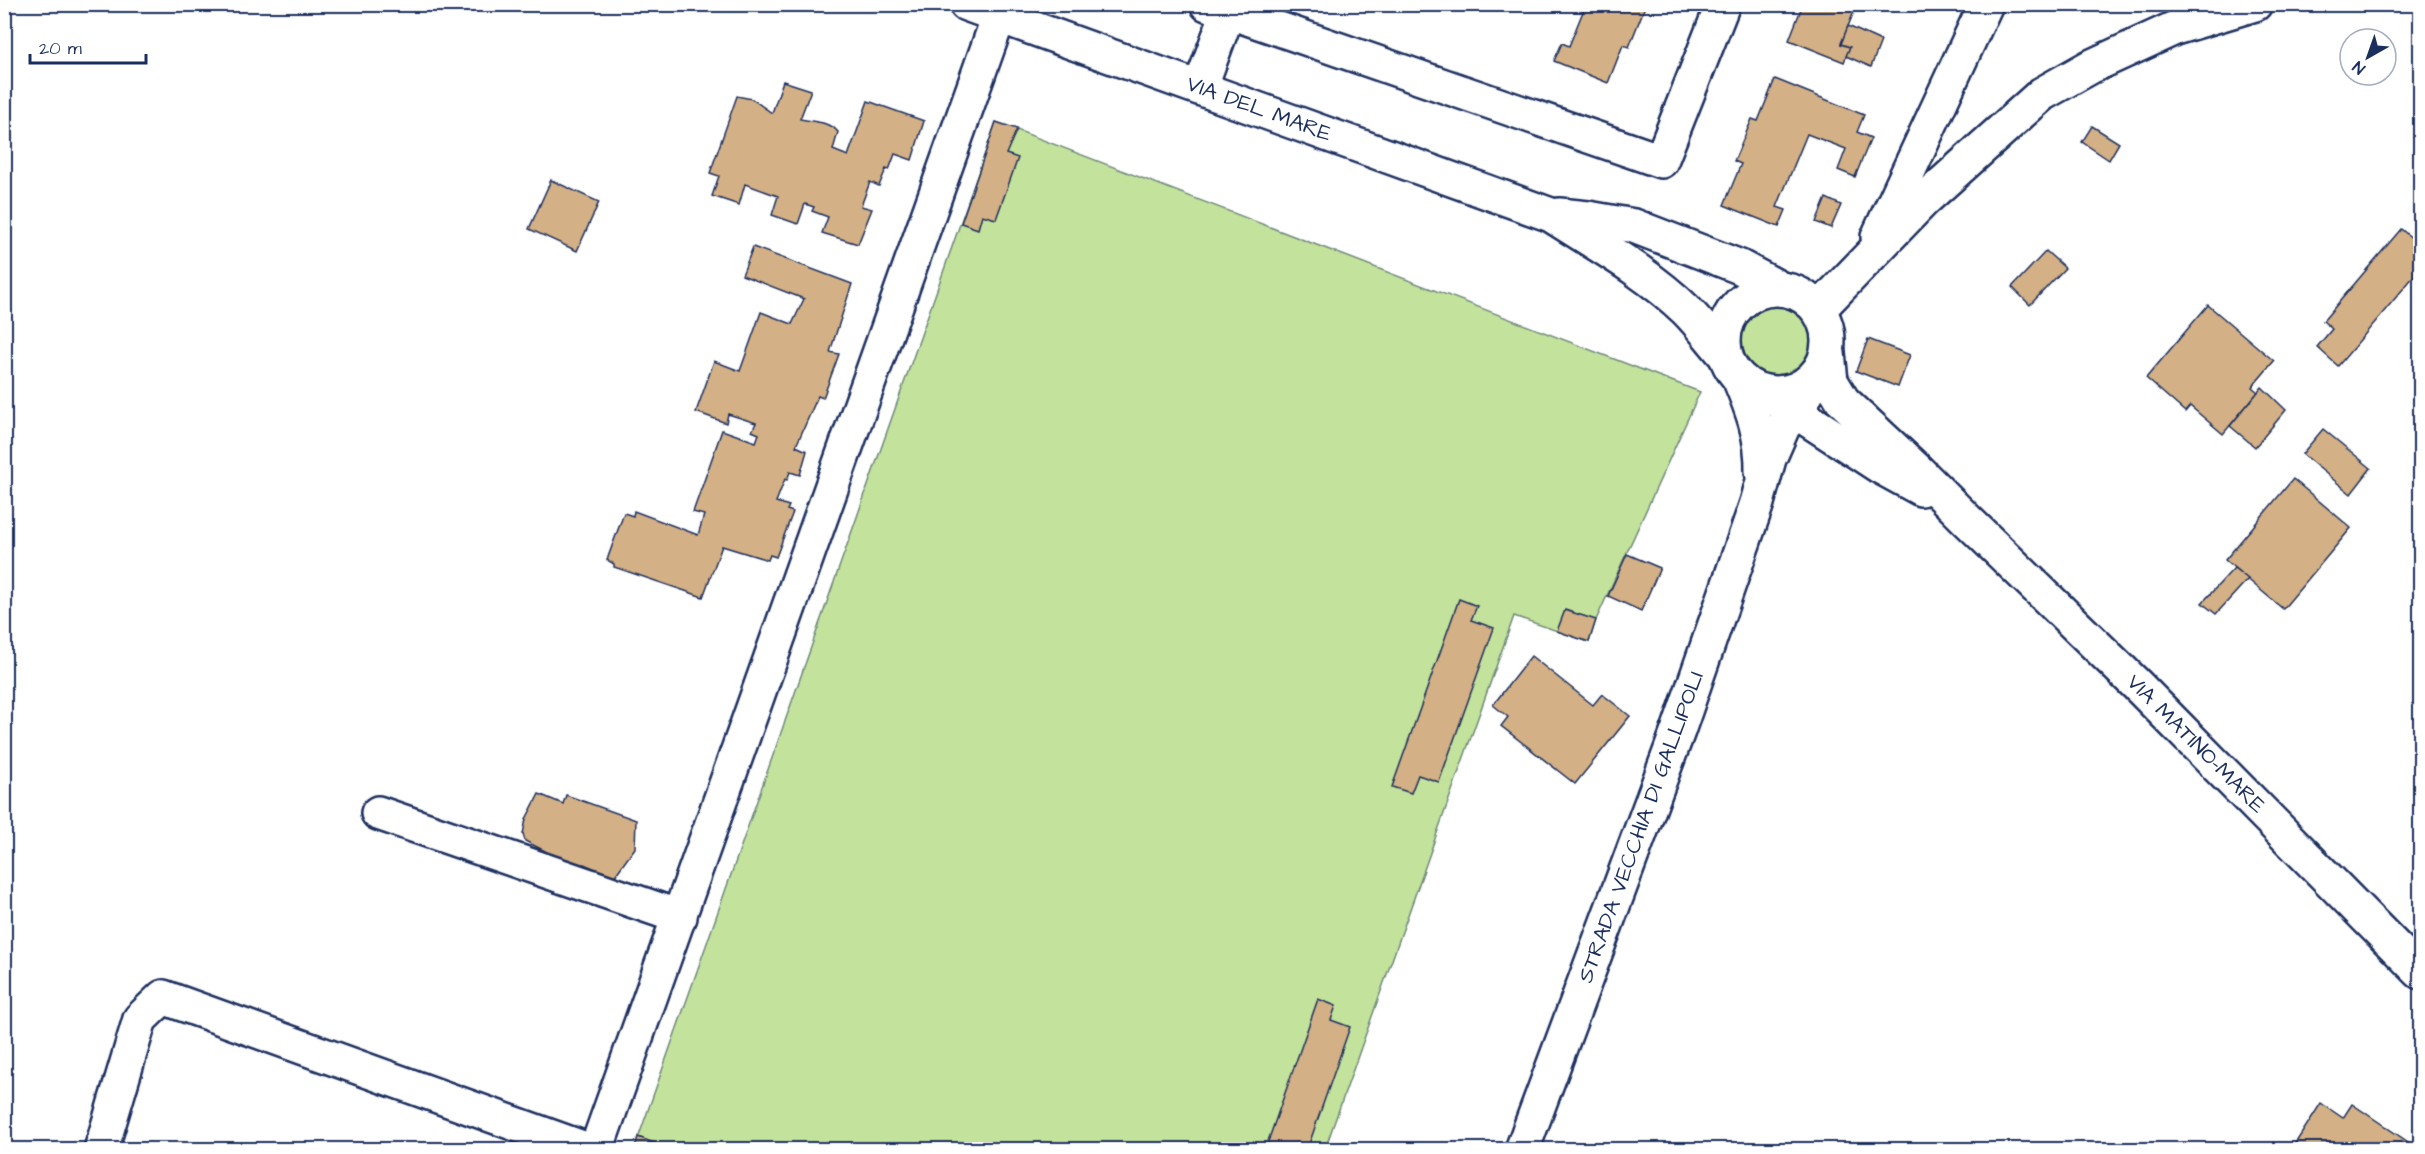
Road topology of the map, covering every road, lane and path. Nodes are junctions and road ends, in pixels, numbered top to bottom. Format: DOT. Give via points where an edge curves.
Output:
graph roads {
  1 [pos="966,4"];
  2 [pos="1723,4"];
  3 [pos="1986,4"];
  4 [pos="2255,4"];
  5 [pos="1222,7"];
  6 [pos="999,16"];
  7 [pos="1200,88"];
  8 [pos="1551,215"];
  9 [pos="1867,260"];
  10 [pos="1779,288"];
  11 [pos="1819,309"];
  12 [pos="1820,367"];
  13 [pos="1744,375"];
  14 [pos="1794,411"];
  15 [pos="1757,503"];
  16 [pos="1967,520"];
  17 [pos="378,813"];
  18 [pos="680,917"];
  19 [pos="2421,972"];
  20 [pos="104,1149"];
  21 [pos="588,1149"];
  22 [pos="596,1149"];
  23 [pos="1521,1149"];
  1 -- 6 [label="street, VIA DEL MARE"];
  2 -- 5 [label="street" via="1661,161"];
  3 -- 9 [label="street"];
  4 -- 9 [label="street" via="2175,28 2042,94 1923,201"];
  5 -- 7 [label="street"];
  6 -- 7 [label="street, VIA DEL MARE"];
  6 -- 18 [label="street"];
  7 -- 8 [label="street, VIA DEL MARE"];
  8 -- 10 [label="street, VIA DEL MARE" via="1634,226 1740,267"];
  8 -- 13 [label="street, VIA DEL MARE" via="1665,292"];
  9 -- 11 [label="street"];
  10 -- 11 [label="street, VIA DEL MARE" via="1808,298"];
  10 -- 13 [label="street" via="1750,295 1739,304 1725,327 1724,341"];
  11 -- 12 [label="street" via="1829,337"];
  12 -- 13 [label="street" via="1798,389 1784,393"];
  12 -- 14 [label="street, STRADA VECCHIA DI GALLIPOLI"];
  12 -- 16 [label="street" via="1843,401"];
  13 -- 14 [label="street"];
  13 -- 15 [label="street, STRADA VECCHIA DI GALLIPOLI" via="1761,439"];
  14 -- 15 [label="street, STRADA VECCHIA DI GALLIPOLI" via="1769,459"];
  14 -- 16 [label="street"];
  15 -- 23 [label="street, STRADA VECCHIA DI GALLIPOLI" via="1678,731"];
  16 -- 19 [label="street, VIA MATINO-MARE" via="2136,684"];
  17 -- 18 [label="street"];
  18 -- 22 [label="street"];
  20 -- 21 [label="street" via="140,1019 163,997"];
}
